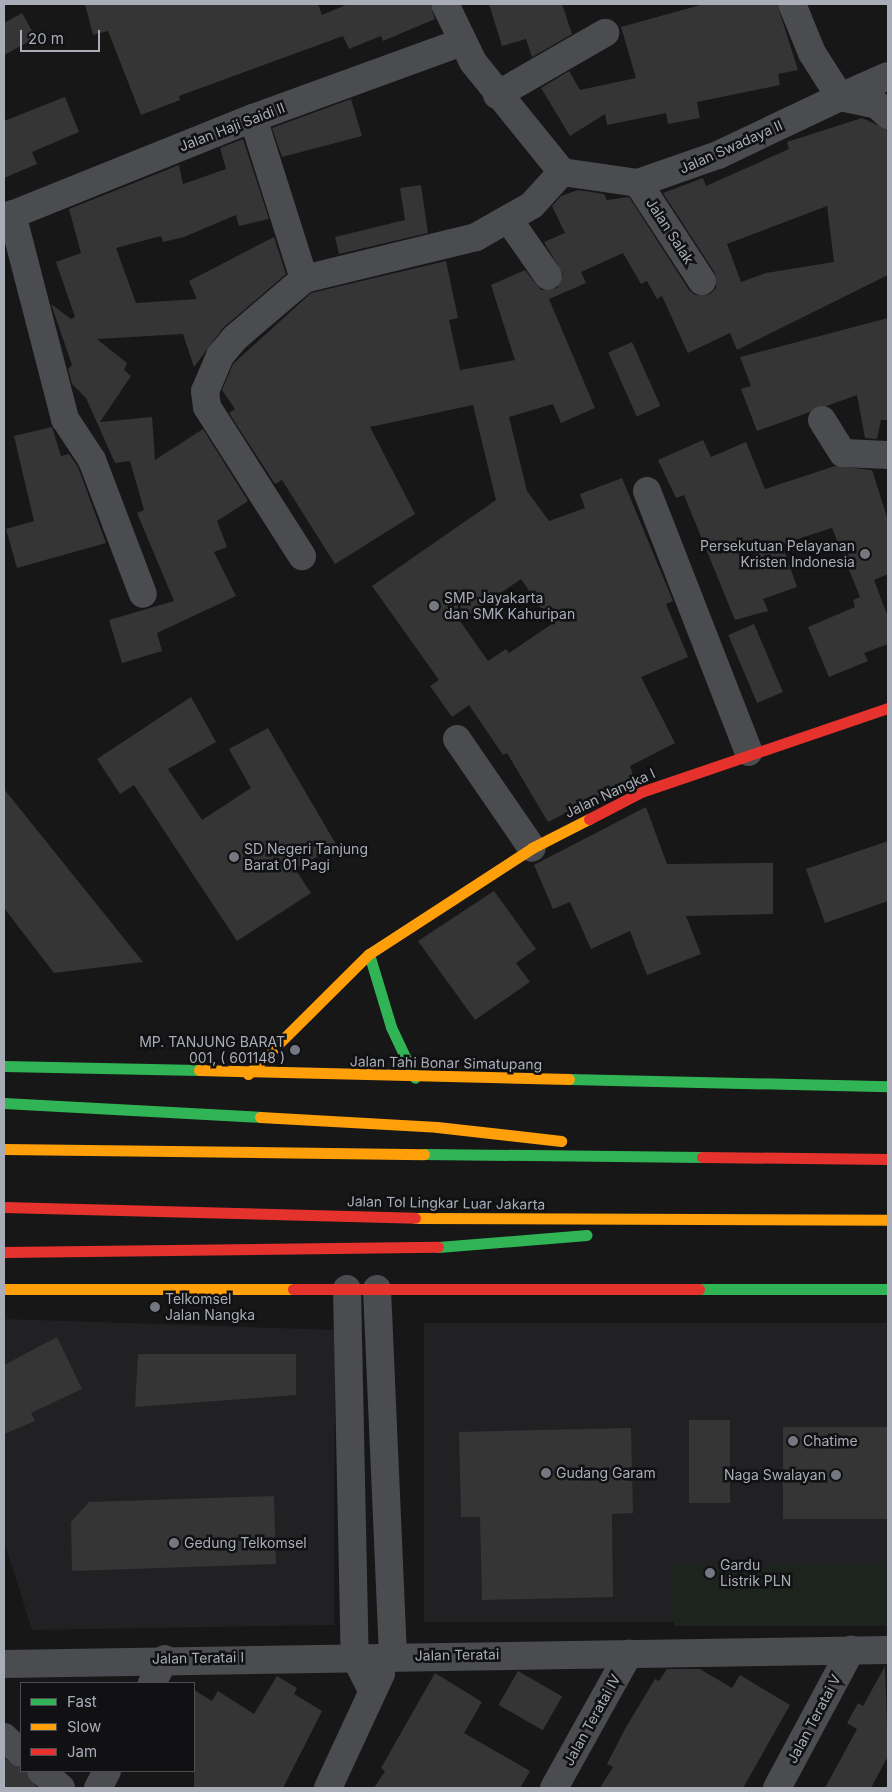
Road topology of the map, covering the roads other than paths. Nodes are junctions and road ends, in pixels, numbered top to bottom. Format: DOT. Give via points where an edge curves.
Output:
graph roads {
  1 [pos="445,4"];
  2 [pos="792,4"];
  3 [pos="605,33"];
  4 [pos="462,42"];
  5 [pos="888,76"];
  6 [pos="497,96"];
  7 [pos="840,97"];
  8 [pos="888,115"];
  9 [pos="253,118"];
  10 [pos="562,172"];
  11 [pos="638,183"];
  12 [pos="8,216"];
  13 [pos="509,220"];
  14 [pos="548,276"];
  15 [pos="304,279"];
  16 [pos="702,280"];
  17 [pos="822,420"];
  18 [pos="888,455"];
  19 [pos="647,491"];
  20 [pos="302,556"];
  21 [pos="143,594"];
  22 [pos="888,708"];
  23 [pos="457,739"];
  24 [pos="749,752"];
  25 [pos="532,848"];
  26 [pos="369,954"];
  27 [pos="4,1066"];
  28 [pos="248,1074"];
  29 [pos="415,1078"];
  30 [pos="888,1086"];
  31 [pos="4,1103"];
  32 [pos="4,1149"];
  33 [pos="685,1158"];
  34 [pos="888,1159"];
  35 [pos="4,1207"];
  36 [pos="888,1220"];
  37 [pos="685,1221"];
  38 [pos="4,1252"];
  39 [pos="4,1288"];
  40 [pos="347,1289"];
  41 [pos="377,1289"];
  42 [pos="888,1289"];
  43 [pos="851,1650"];
  44 [pos="888,1650"];
  45 [pos="629,1652"];
  46 [pos="393,1656"];
  47 [pos="355,1657"];
  48 [pos="165,1659"];
  49 [pos="4,1664"];
  50 [pos="153,1682"];
  51 [pos="372,1690"];
  52 [pos="4,1737"];
  53 [pos="20,1752"];
  54 [pos="42,1772"];
  55 [pos="106,1772"];
  56 [pos="61,1788"];
  57 [pos="98,1788"];
  58 [pos="328,1788"];
  59 [pos="554,1788"];
  60 [pos="777,1788"];
  1 -- 4 [label="street"];
  2 -- 7 [label="street" via="812,53"];
  3 -- 6 [label="street"];
  4 -- 6 [label="street"];
  4 -- 9 [label="street, Jalan Haji Saidi II"];
  5 -- 7 [label="street, Jalan Swadaya II"];
  6 -- 10 [label="street"];
  7 -- 8 [label="street" via="877,105"];
  7 -- 11 [label="street, Jalan Swadaya II" via="718,155"];
  9 -- 12 [label="street, Jalan Haji Saidi II"];
  9 -- 15 [label="street"];
  10 -- 11 [label="street, Jalan Swadaya II"];
  10 -- 13 [label="street" via="542,197"];
  11 -- 16 [label="street, Jalan Salak"];
  12 -- 21 [label="street" via="65,419 92,460"];
  13 -- 14 [label="street"];
  13 -- 15 [label="street" via="448,246"];
  15 -- 20 [label="street" via="235,338 220,356 204,391 207,407"];
  17 -- 18 [label="street" via="843,453"];
  19 -- 24 [label="street"];
  22 -- 24 [label="main road, Jalan Nangka I"];
  23 -- 25 [label="street"];
  24 -- 25 [label="main road, Jalan Nangka I" via="641,792"];
  25 -- 26 [label="main road, Jalan Nangka I"];
  26 -- 28 [label="main road, Jalan Nangka I"];
  26 -- 29 [label="main road" via="391,1026"];
  27 -- 28 [label="main road, Jalan Tahi Bonar Simatupang"];
  28 -- 29 [label="main road, Jalan Tahi Bonar Simatupang"];
  29 -- 30 [label="main road, Jalan Tahi Bonar Simatupang"];
  31 -- 33 [label="main road" via="437,1127"];
  32 -- 33 [label="main road"];
  33 -- 34 [label="main road"];
  35 -- 37 [label="main road, Jalan Tol Lingkar Luar Jakarta"];
  36 -- 37 [label="main road, Jalan Tol Lingkar Luar Jakarta"];
  37 -- 38 [label="main road" via="518,1244 373,1250"];
  39 -- 40 [label="main road"];
  40 -- 41 [label="main road"];
  40 -- 47 [label="street"];
  41 -- 42 [label="main road"];
  41 -- 46 [label="street"];
  43 -- 44 [label="street, Jalan Teratai"];
  43 -- 45 [label="street, Jalan Teratai"];
  43 -- 60 [label="street, Jalan Teratai V"];
  45 -- 46 [label="street, Jalan Teratai"];
  45 -- 59 [label="street, Jalan Teratai IV"];
  46 -- 47 [label="street, Jalan Teratai I"];
  46 -- 51 [label="street"];
  47 -- 48 [label="street, Jalan Teratai I"];
  47 -- 51 [label="street"];
  48 -- 49 [label="street, Jalan Teratai I"];
  48 -- 50 [label="street"];
  51 -- 58 [label="street"];
  52 -- 53 [label="street"];
  54 -- 56 [label="street"];
  55 -- 57 [label="street"];
}
